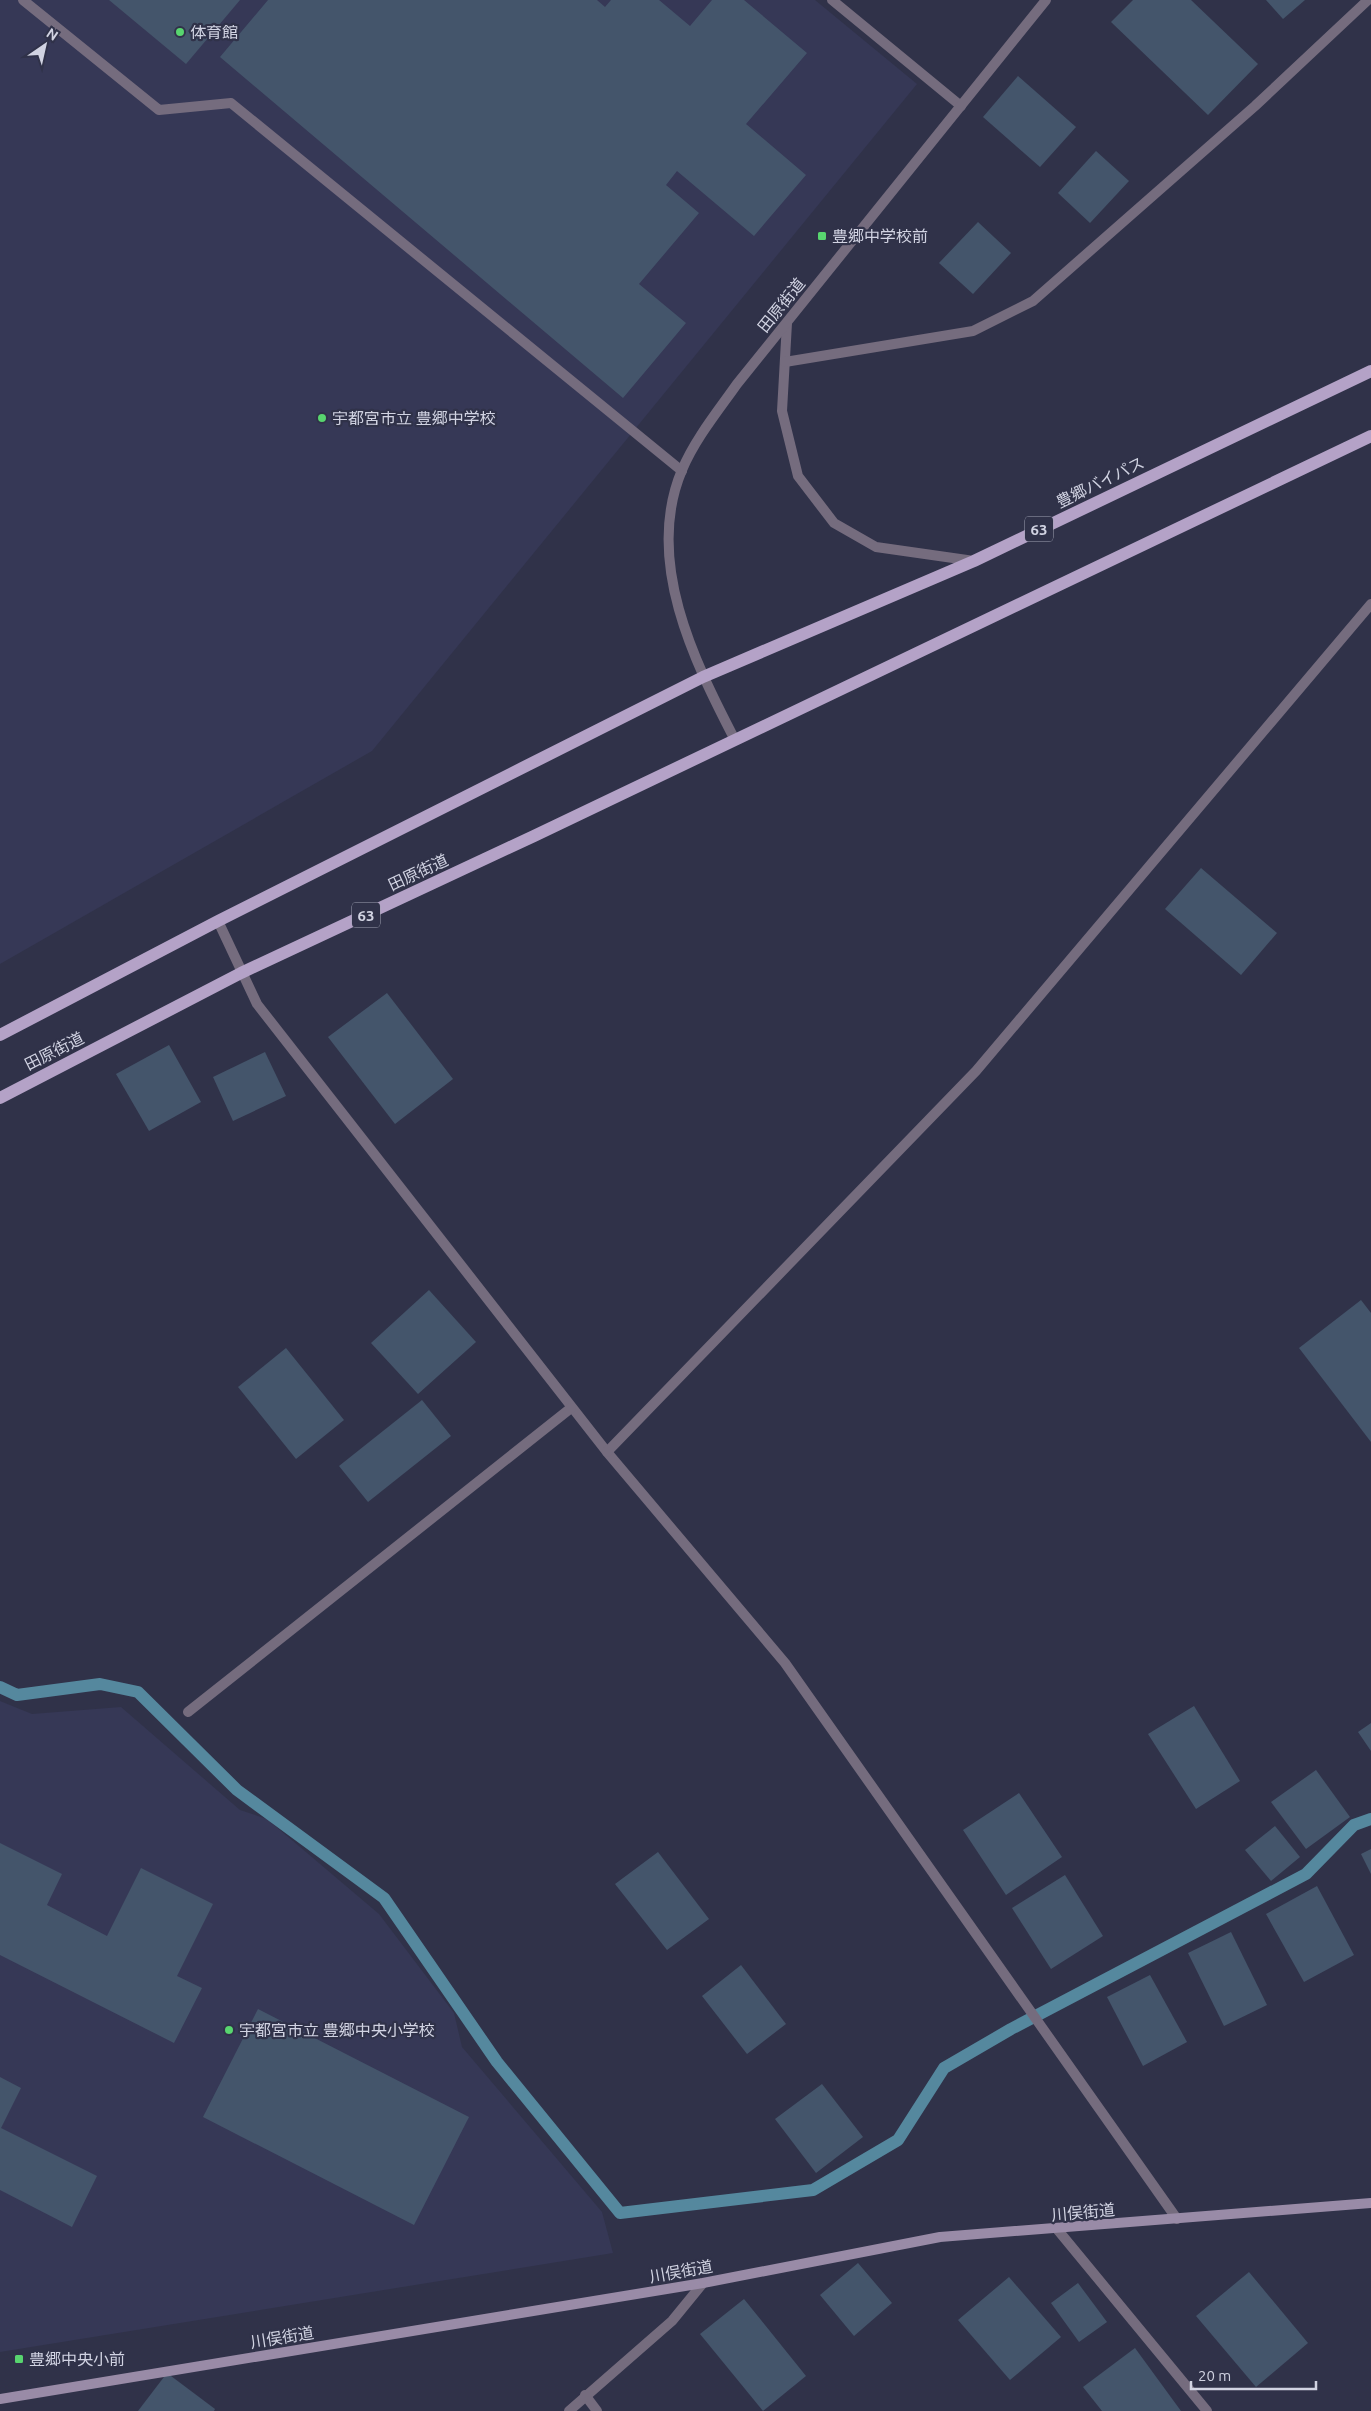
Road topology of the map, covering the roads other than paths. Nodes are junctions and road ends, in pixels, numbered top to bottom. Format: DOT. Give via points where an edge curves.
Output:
graph roads {
  1 [pos="24,0"];
  2 [pos="832,0"];
  3 [pos="1046,0"];
  4 [pos="1368,0"];
  5 [pos="961,106"];
  6 [pos="787,323"];
  7 [pos="785,362"];
  8 [pos="1371,371"];
  9 [pos="1371,436"];
  10 [pos="682,470"];
  11 [pos="974,560"];
  12 [pos="1371,604"];
  13 [pos="703,677"];
  14 [pos="735,740"];
  15 [pos="218,921"];
  16 [pos="241,973"];
  17 [pos="0,1034"];
  18 [pos="0,1098"];
  19 [pos="571,1408"];
  20 [pos="606,1452"];
  21 [pos="188,1712"];
  22 [pos="1371,2203"];
  23 [pos="1177,2219"];
  24 [pos="1057,2229"];
  25 [pos="703,2283"];
  26 [pos="585,2395"];
  27 [pos="0,2399"];
  28 [pos="569,2411"];
  29 [pos="597,2411"];
  30 [pos="1207,2411"];
  1 -- 10 [label="street" via="159,110 231,103"];
  2 -- 5 [label="street"];
  3 -- 5 [label="street, 田原街道"];
  4 -- 7 [label="street" via="1255,106 1033,301 973,331"];
  5 -- 6 [label="street, 田原街道"];
  6 -- 7 [label="street"];
  6 -- 10 [label="street, 田原街道" via="707,426"];
  7 -- 11 [label="street" via="782,411 798,476 834,522 876,547"];
  8 -- 11 [label="main road, 豊郷バイパス / 63"];
  9 -- 14 [label="main road, 63"];
  10 -- 13 [label="street, 田原街道" via="669,520 671,566 679,607"];
  11 -- 13 [label="main road, 豊郷バイパス / 63"];
  12 -- 20 [label="street" via="976,1071"];
  13 -- 14 [label="street, 田原街道"];
  13 -- 15 [label="main road, 63"];
  14 -- 16 [label="main road, 田原街道 / 63"];
  15 -- 16 [label="street"];
  15 -- 17 [label="main road, 63"];
  16 -- 18 [label="main road, 田原街道 / 63"];
  16 -- 19 [label="street" via="258,1004"];
  19 -- 20 [label="street"];
  19 -- 21 [label="street"];
  20 -- 23 [label="street" via="785,1663"];
  22 -- 23 [label="main road, 川俣街道"];
  23 -- 24 [label="main road, 川俣街道"];
  24 -- 25 [label="main road, 川俣街道" via="940,2237"];
  24 -- 30 [label="street"];
  25 -- 26 [label="street" via="672,2321"];
  25 -- 27 [label="main road, 川俣街道"];
  26 -- 28 [label="street"];
  26 -- 29 [label="street"];
}
